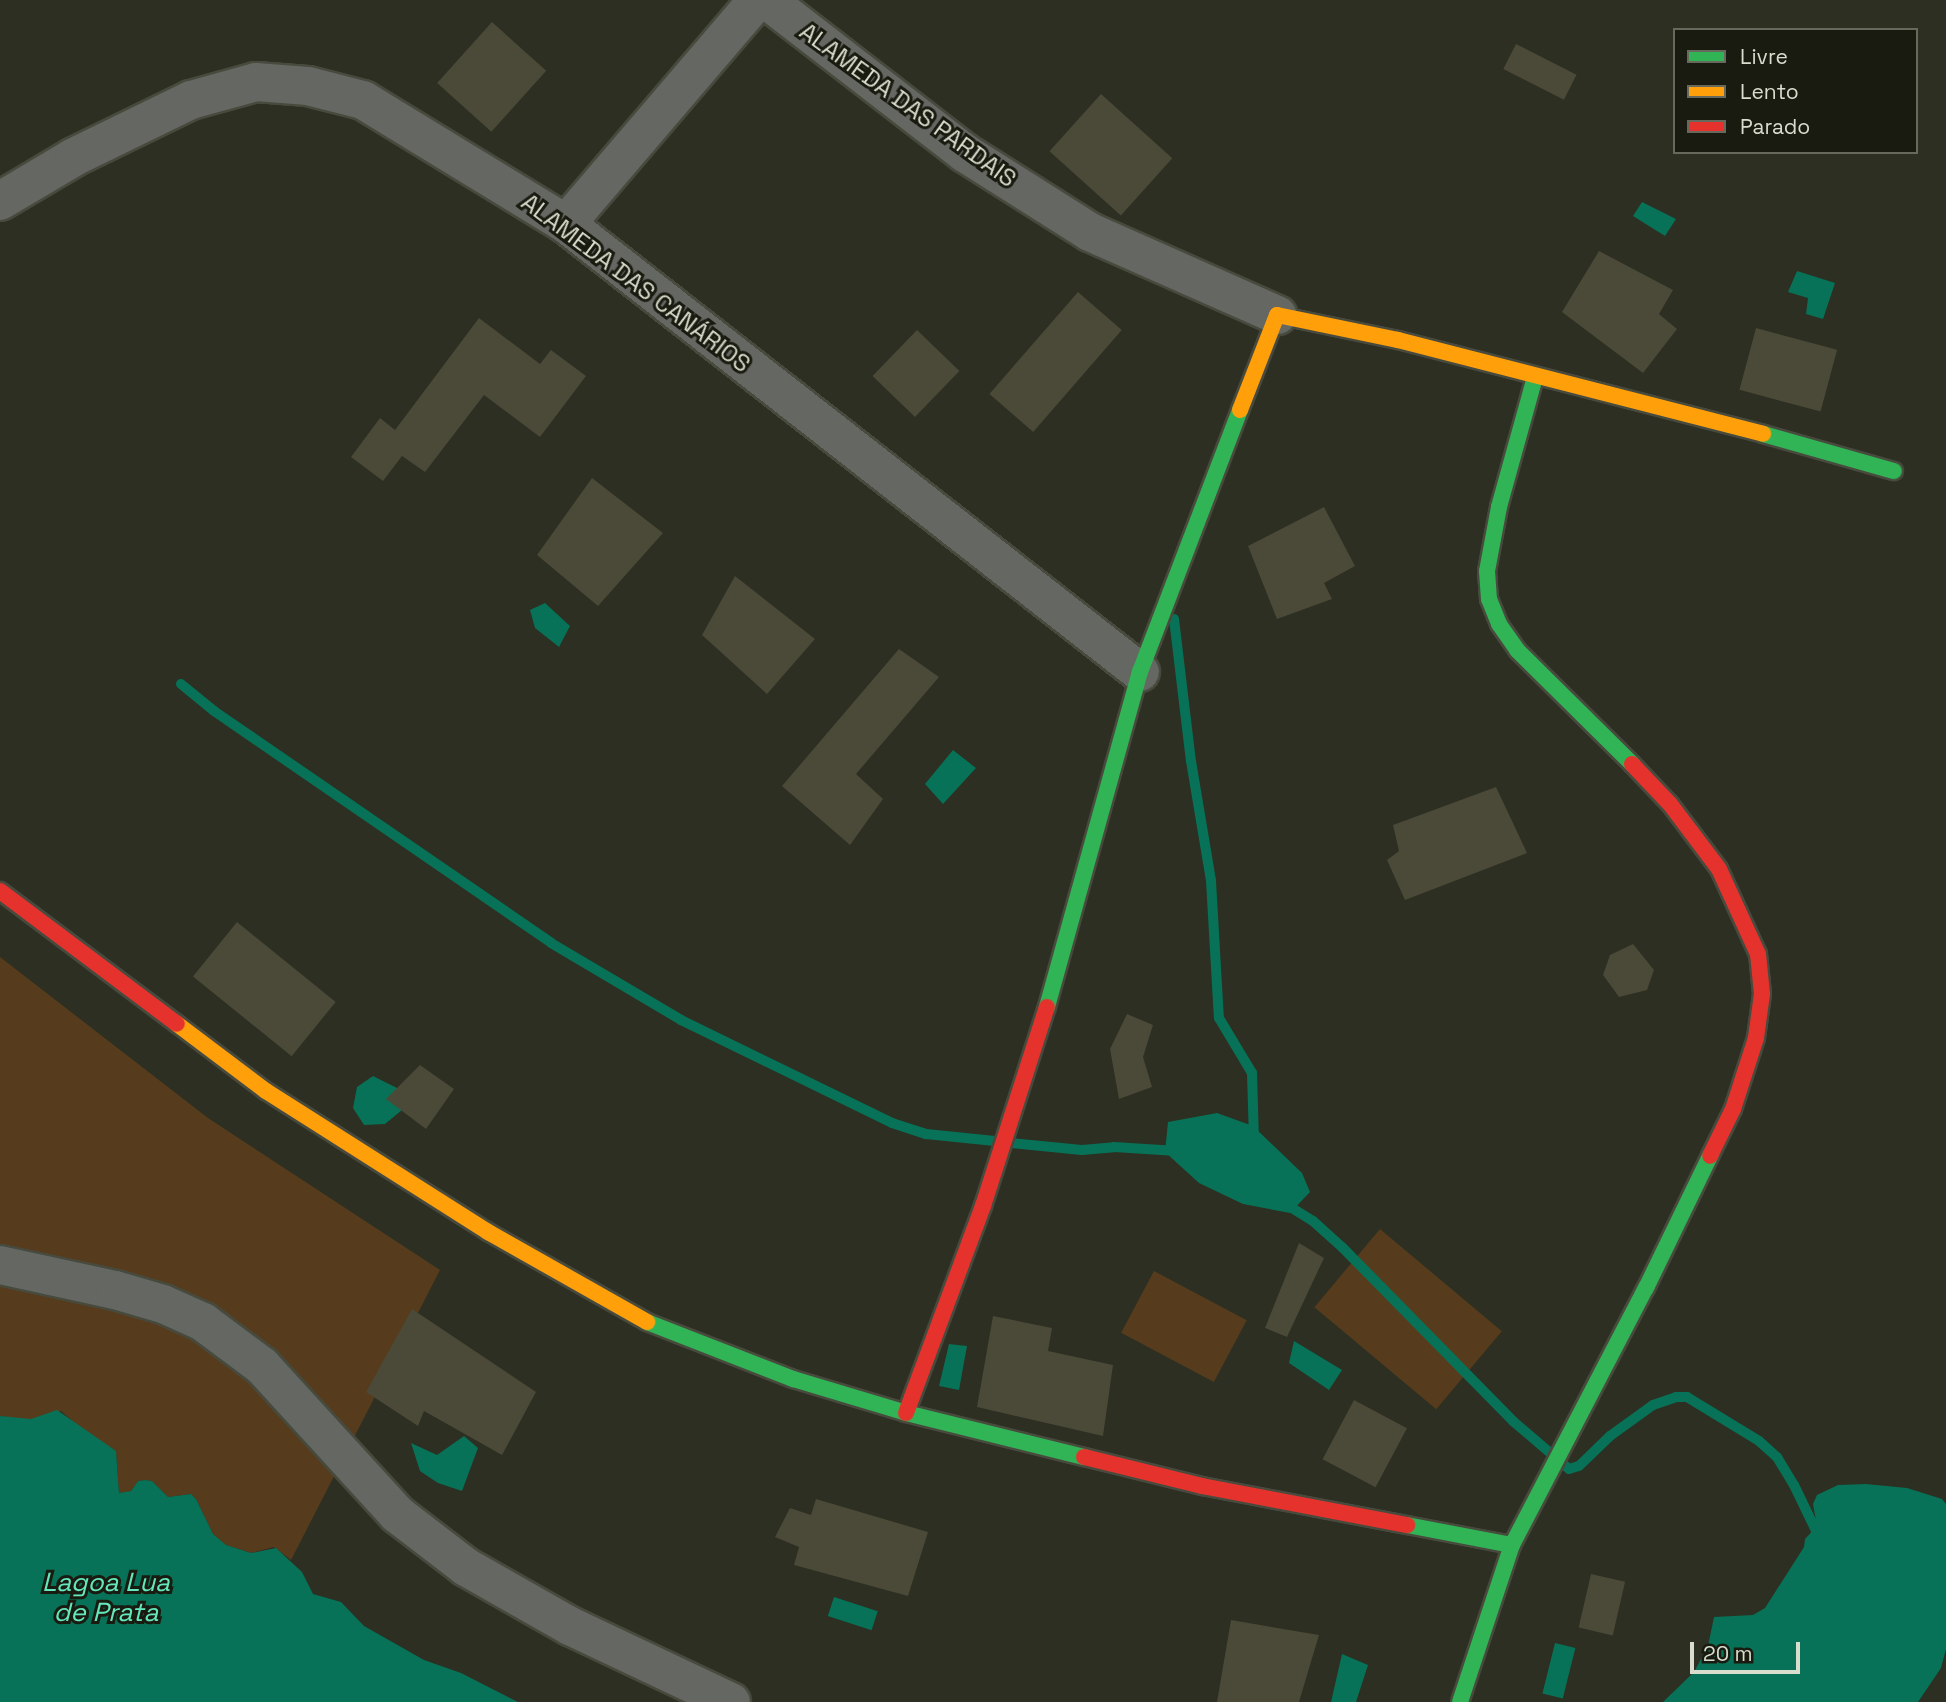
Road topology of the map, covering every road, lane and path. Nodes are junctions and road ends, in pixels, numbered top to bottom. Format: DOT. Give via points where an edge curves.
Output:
graph roads {
  1 [pos="757,0"];
  2 [pos="767,0"];
  3 [pos="0,201"];
  4 [pos="566,224"];
  5 [pos="1277,315"];
  6 [pos="1535,377"];
  7 [pos="1894,471"];
  8 [pos="1140,672"];
  9 [pos="0,891"];
  10 [pos="0,1265"];
  11 [pos="906,1413"];
  12 [pos="1512,1545"];
  13 [pos="731,1702"];
  14 [pos="1460,1702"];
  1 -- 4 [label="street"];
  2 -- 5 [label="street, ALAMEDA DAS PARDAIS" via="965,153 1090,232"];
  3 -- 4 [label="street, ALAMEDA DAS CANÁRIOS" via="74,157 191,100 256,82 308,86 363,100"];
  4 -- 8 [label="street, ALAMEDA DAS CANÁRIOS"];
  5 -- 6 [label="street" via="1398,340"];
  5 -- 8 [label="street"];
  6 -- 7 [label="street" via="1710,419"];
  6 -- 12 [label="street" via="1499,506 1488,571 1489,599 1517,650 1670,804 1719,869 1758,954 1762,994 1756,1038 1733,1109"];
  8 -- 11 [label="street" via="1047,1009 983,1206"];
  9 -- 11 [label="street" via="266,1091 488,1232 655,1327 793,1379"];
  10 -- 13 [label="street" via="115,1290 203,1322 262,1366 397,1514 466,1567 570,1626"];
  11 -- 12 [label="street" via="1202,1486"];
  12 -- 14 [label="street"];
}
